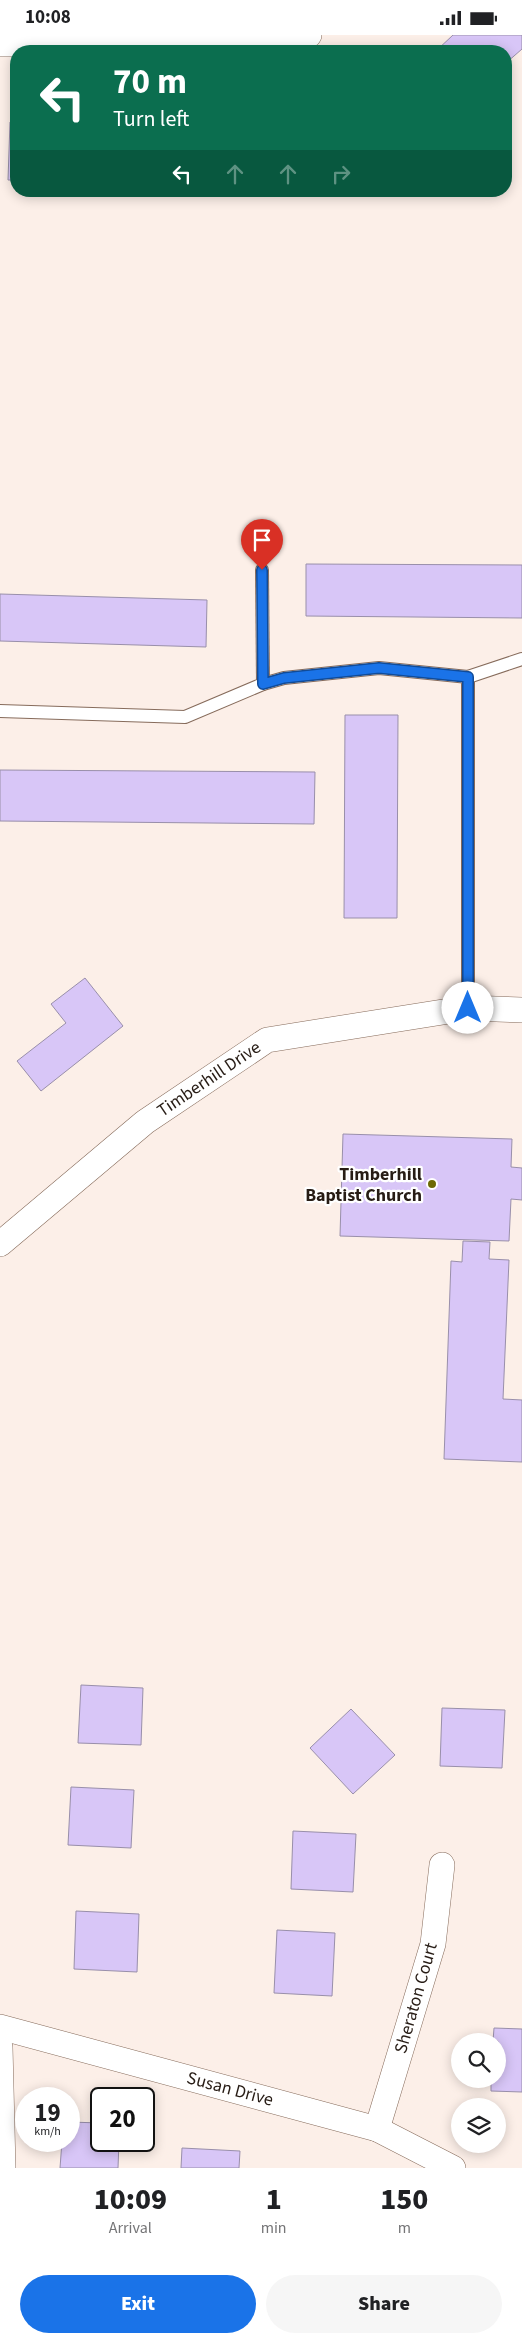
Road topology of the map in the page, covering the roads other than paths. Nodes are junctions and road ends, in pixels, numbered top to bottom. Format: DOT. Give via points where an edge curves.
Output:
graph roads {
  1 [pos="309,35"];
  2 [pos="0,44"];
  3 [pos="262,570"];
  4 [pos="522,659"];
  5 [pos="468,677"];
  6 [pos="263,684"];
  7 [pos="0,711"];
  8 [pos="468,1008"];
  9 [pos="522,1010"];
  10 [pos="0,1245"];
  11 [pos="442,1865"];
  12 [pos="0,2027"];
  13 [pos="0,2047"];
  14 [pos="377,2129"];
  15 [pos="3,2168"];
  16 [pos="453,2168"];
  1 -- 2 [label="street" via="263,44"];
  3 -- 6 [label="lane"];
  4 -- 5 [label="lane"];
  5 -- 6 [label="lane" via="379,668 284,678"];
  5 -- 8 [label="lane"];
  6 -- 7 [label="lane" via="185,717"];
  8 -- 9 [label="street, Timberhill Drive"];
  8 -- 10 [label="street, Timberhill Drive" via="267,1040 145,1122"];
  11 -- 14 [label="street, Sheraton Court" via="434,1944"];
  12 -- 14 [label="street, Susan Drive"];
  13 -- 15 [label="street"];
  14 -- 16 [label="street, Susan Drive"];
}
